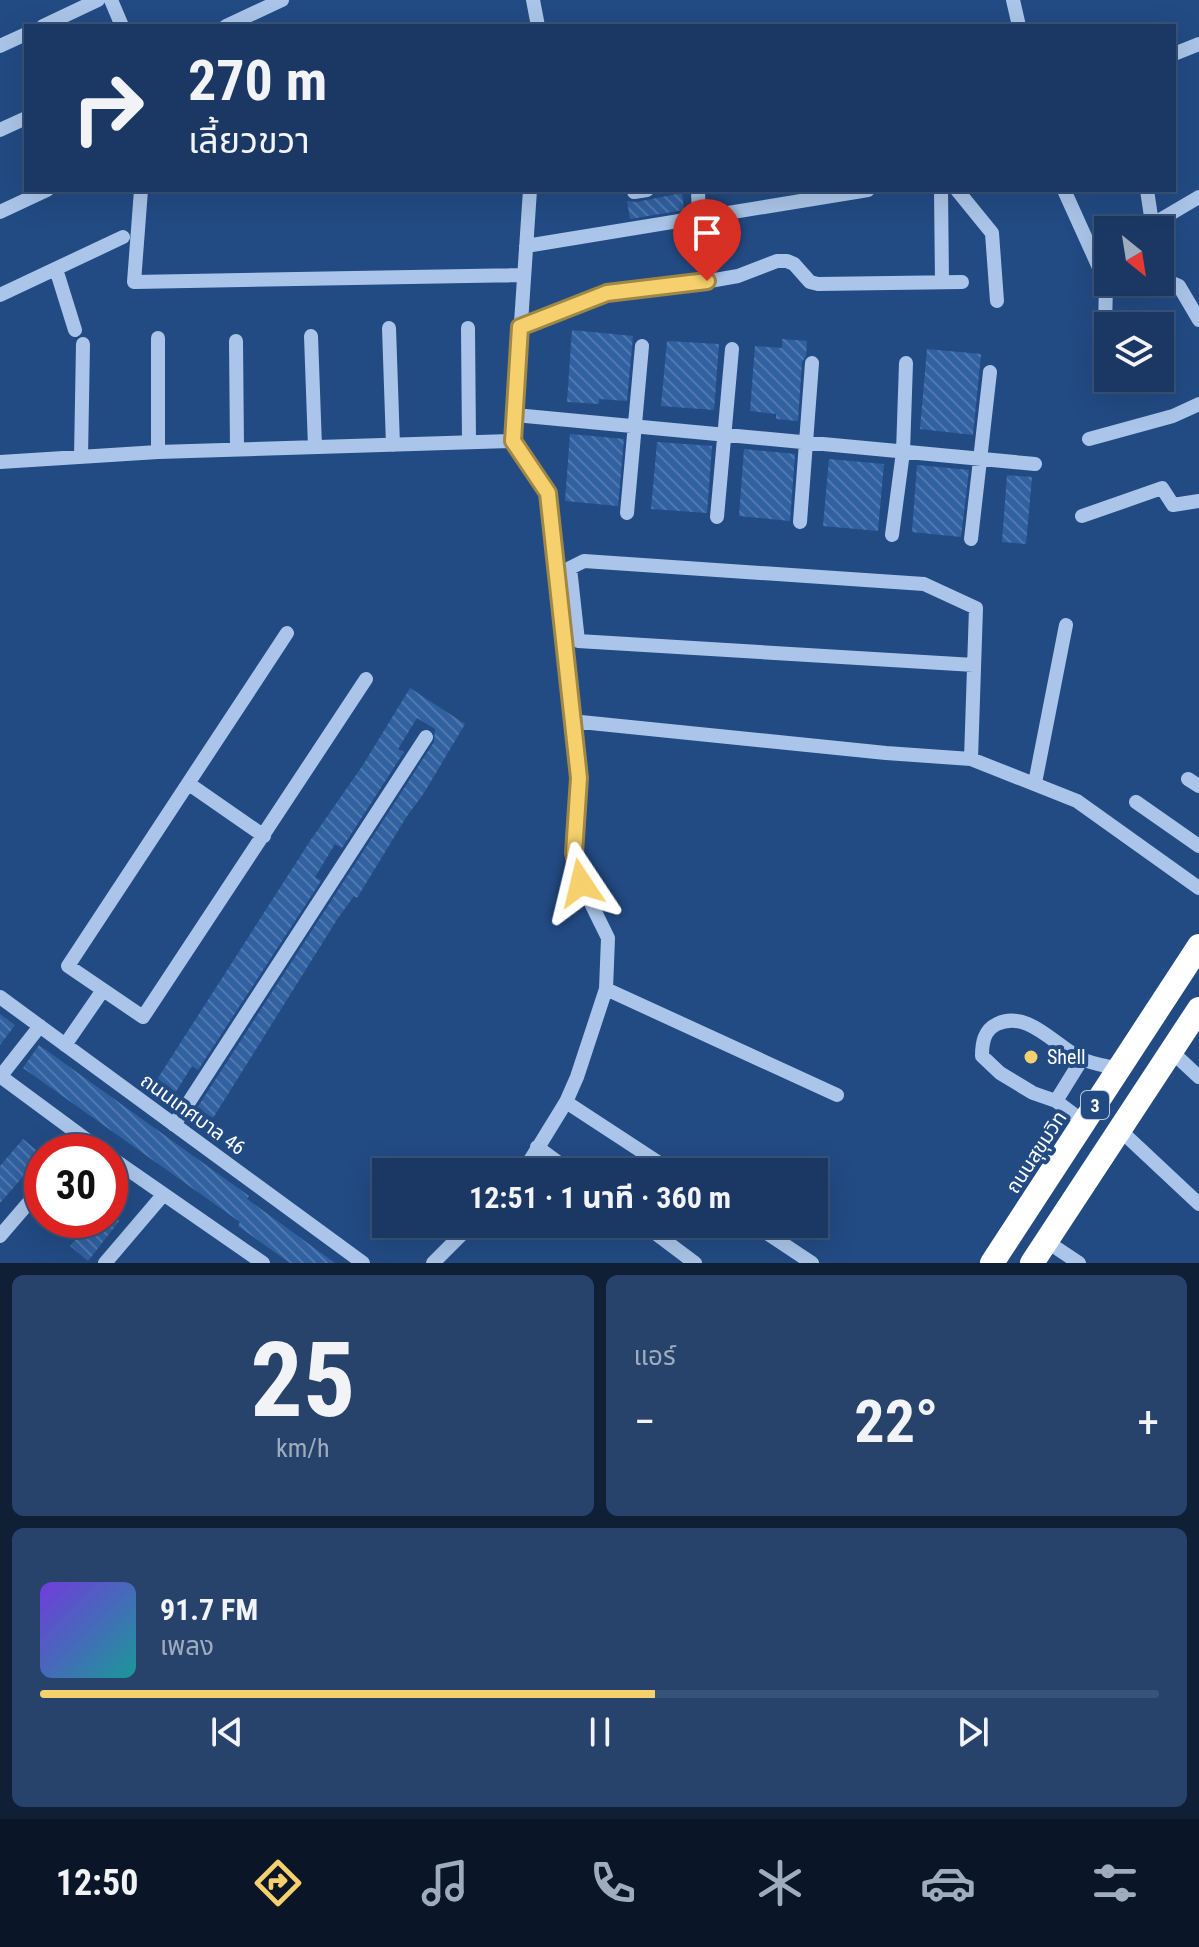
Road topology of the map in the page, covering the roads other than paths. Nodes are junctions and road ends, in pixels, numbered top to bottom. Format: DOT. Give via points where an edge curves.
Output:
graph roads {
  1 [pos="98,0"];
  2 [pos="111,0"];
  3 [pos="282,0"];
  4 [pos="533,0"];
  5 [pos="1013,0"];
  6 [pos="47,24"];
  7 [pos="121,24"];
  8 [pos="230,24"];
  9 [pos="538,24"];
  10 [pos="1019,24"];
  11 [pos="24,35"];
  12 [pos="1199,44"];
  13 [pos="0,46"];
  14 [pos="1176,53"];
  15 [pos="24,119"];
  16 [pos="0,130"];
  17 [pos="43,192"];
  18 [pos="141,192"];
  19 [pos="530,192"];
  20 [pos="698,192"];
  21 [pos="941,192"];
  22 [pos="959,192"];
  23 [pos="1065,192"];
  24 [pos="1147,192"];
  25 [pos="826,193"];
  26 [pos="1199,197"];
  27 [pos="0,212"];
  28 [pos="1151,216"];
  29 [pos="1170,216"];
  30 [pos="699,218"];
  31 [pos="123,237"];
  32 [pos="526,246"];
  33 [pos="1094,256"];
  34 [pos="56,269"];
  35 [pos="524,275"];
  36 [pos="942,282"];
  37 [pos="962,282"];
  38 [pos="1174,284"];
  39 [pos="0,295"];
  40 [pos="997,301"];
  41 [pos="1199,320"];
  42 [pos="520,327"];
  43 [pos="389,328"];
  44 [pos="468,328"];
  45 [pos="75,330"];
  46 [pos="311,336"];
  47 [pos="158,338"];
  48 [pos="236,341"];
  49 [pos="83,344"];
  50 [pos="642,346"];
  51 [pos="732,349"];
  52 [pos="812,363"];
  53 [pos="906,363"];
  54 [pos="990,372"];
  55 [pos="1199,404"];
  56 [pos="515,415"];
  57 [pos="633,426"];
  58 [pos="725,435"];
  59 [pos="1089,439"];
  60 [pos="513,441"];
  61 [pos="469,442"];
  62 [pos="806,443"];
  63 [pos="393,445"];
  64 [pos="315,447"];
  65 [pos="237,449"];
  66 [pos="158,452"];
  67 [pos="903,452"];
  68 [pos="81,457"];
  69 [pos="980,460"];
  70 [pos="0,462"];
  71 [pos="1035,464"];
  72 [pos="1199,501"];
  73 [pos="627,513"];
  74 [pos="1082,516"];
  75 [pos="717,517"];
  76 [pos="800,522"];
  77 [pos="892,535"];
  78 [pos="971,539"];
  79 [pos="1066,625"];
  80 [pos="287,633"];
  81 [pos="974,665"];
  82 [pos="366,679"];
  83 [pos="571,721"];
  84 [pos="426,737"];
  85 [pos="971,759"];
  86 [pos="1035,783"];
  87 [pos="189,784"];
  88 [pos="1136,802"];
  89 [pos="264,836"];
  90 [pos="1199,846"];
  91 [pos="1199,888"];
  92 [pos="1199,946"];
  93 [pos="606,989"];
  94 [pos="103,990"];
  95 [pos="0,997"];
  96 [pos="1199,1009"];
  97 [pos="40,1026"];
  98 [pos="65,1045"];
  99 [pos="1171,1051"];
  100 [pos="1082,1059"];
  101 [pos="1119,1069"];
  102 [pos="0,1077"];
  103 [pos="1199,1077"];
  104 [pos="837,1095"];
  105 [pos="1056,1101"];
  106 [pos="566,1102"];
  107 [pos="1084,1122"];
  108 [pos="174,1125"];
  109 [pos="1120,1130"];
  110 [pos="78,1134"];
  111 [pos="537,1147"];
  112 [pos="531,1158"];
  113 [pos="552,1158"];
  114 [pos="652,1158"];
  115 [pos="128,1170"];
  116 [pos="163,1195"];
  117 [pos="1199,1204"];
  118 [pos="24,1208"];
  119 [pos="0,1236"];
  120 [pos="455,1238"];
  121 [pos="662,1238"];
  122 [pos="774,1238"];
  123 [pos="1046,1241"];
  124 [pos="257,1261"];
  125 [pos="105,1263"];
  126 [pos="363,1263"];
  127 [pos="433,1263"];
  128 [pos="695,1263"];
  129 [pos="812,1263"];
  130 [pos="992,1263"];
  131 [pos="1032,1263"];
  132 [pos="1079,1263"];
  1 -- 6 [label="street"];
  2 -- 7 [label="street"];
  3 -- 8 [label="street"];
  4 -- 9 [label="street"];
  5 -- 10 [label="street"];
  11 -- 13 [label="street"];
  12 -- 14 [label="street"];
  15 -- 16 [label="street"];
  17 -- 27 [label="street"];
  18 -- 35 [label="street" via="134,282"];
  19 -- 32 [label="street"];
  20 -- 30 [label="street"];
  21 -- 36 [label="street"];
  22 -- 40 [label="street" via="992,233"];
  23 -- 33 [label="street"];
  24 -- 28 [label="street"];
  25 -- 30 [label="street"];
  26 -- 29 [label="street"];
  30 -- 32 [label="street"];
  31 -- 34 [label="street"];
  32 -- 35 [label="street"];
  34 -- 39 [label="street"];
  34 -- 45 [label="street"];
  35 -- 42 [label="street"];
  36 -- 37 [label="street"];
  36 -- 42 [label="street" via="818,284 794,264 777,261 738,276 607,293"];
  38 -- 41 [label="street"];
  42 -- 56 [label="street"];
  43 -- 63 [label="street"];
  44 -- 61 [label="street"];
  46 -- 64 [label="street"];
  47 -- 66 [label="street"];
  48 -- 65 [label="street"];
  49 -- 68 [label="street"];
  50 -- 57 [label="street"];
  51 -- 58 [label="street"];
  52 -- 62 [label="street"];
  53 -- 67 [label="street"];
  54 -- 69 [label="street"];
  55 -- 59 [label="street"];
  56 -- 57 [label="street"];
  56 -- 60 [label="street"];
  57 -- 58 [label="street"];
  57 -- 73 [label="street"];
  58 -- 62 [label="street"];
  58 -- 75 [label="street"];
  60 -- 61 [label="street"];
  60 -- 83 [label="street" via="548,493"];
  61 -- 63 [label="street"];
  62 -- 67 [label="street"];
  62 -- 76 [label="street"];
  63 -- 64 [label="street"];
  64 -- 65 [label="street"];
  65 -- 66 [label="street"];
  66 -- 68 [label="street"];
  67 -- 69 [label="street"];
  67 -- 77 [label="street"];
  68 -- 70 [label="street"];
  69 -- 71 [label="street"];
  69 -- 78 [label="street"];
  72 -- 74 [label="street" via="1173,505 1162,488"];
  79 -- 86 [label="street"];
  80 -- 87 [label="street"];
  81 -- 81 [label="street" via="976,608 924,584 584,561 570,568 578,641"];
  81 -- 85 [label="street"];
  82 -- 89 [label="street"];
  83 -- 85 [label="street"];
  83 -- 93 [label="street" via="579,778 574,853 581,883 608,938"];
  84 -- 108 [label="street"];
  85 -- 86 [label="street"];
  86 -- 91 [label="street" via="1077,801"];
  87 -- 89 [label="street"];
  87 -- 94 [label="street" via="68,966"];
  88 -- 90 [label="street"];
  89 -- 94 [label="street" via="143,1017"];
  92 -- 101 [label="highway, ถนนสุขุมวิท / 3"];
  93 -- 104 [label="street"];
  93 -- 106 [label="street"];
  94 -- 98 [label="street"];
  95 -- 97 [label="street, ถนนเทศบาล 46"];
  96 -- 99 [label="highway, 3"];
  97 -- 98 [label="street, ถนนเทศบาล 46"];
  97 -- 102 [label="street"];
  98 -- 108 [label="street, ถนนเทศบาล 46"];
  99 -- 103 [label="street"];
  99 -- 109 [label="highway, 3"];
  100 -- 101 [label="street"];
  100 -- 105 [label="street"];
  100 -- 105 [label="street" via="1030,1025 1008,1020 993,1025 982,1041 982,1056 1000,1073"];
  101 -- 107 [label="highway, ถนนสุขุมวิท / 3"];
  102 -- 110 [label="street"];
  105 -- 107 [label="street"];
  106 -- 111 [label="street"];
  106 -- 114 [label="street"];
  107 -- 130 [label="highway, ถนนสุขุมวิท / 3"];
  108 -- 126 [label="street, ถนนเทศบาล 46"];
  109 -- 117 [label="street"];
  109 -- 123 [label="highway, 3"];
  111 -- 112 [label="street"];
  111 -- 113 [label="street"];
  115 -- 116 [label="street"];
  116 -- 124 [label="street"];
  116 -- 125 [label="street"];
  118 -- 119 [label="street"];
  120 -- 127 [label="street"];
  121 -- 128 [label="street"];
  122 -- 129 [label="street"];
  123 -- 131 [label="highway, 3"];
  123 -- 132 [label="street"];
}
